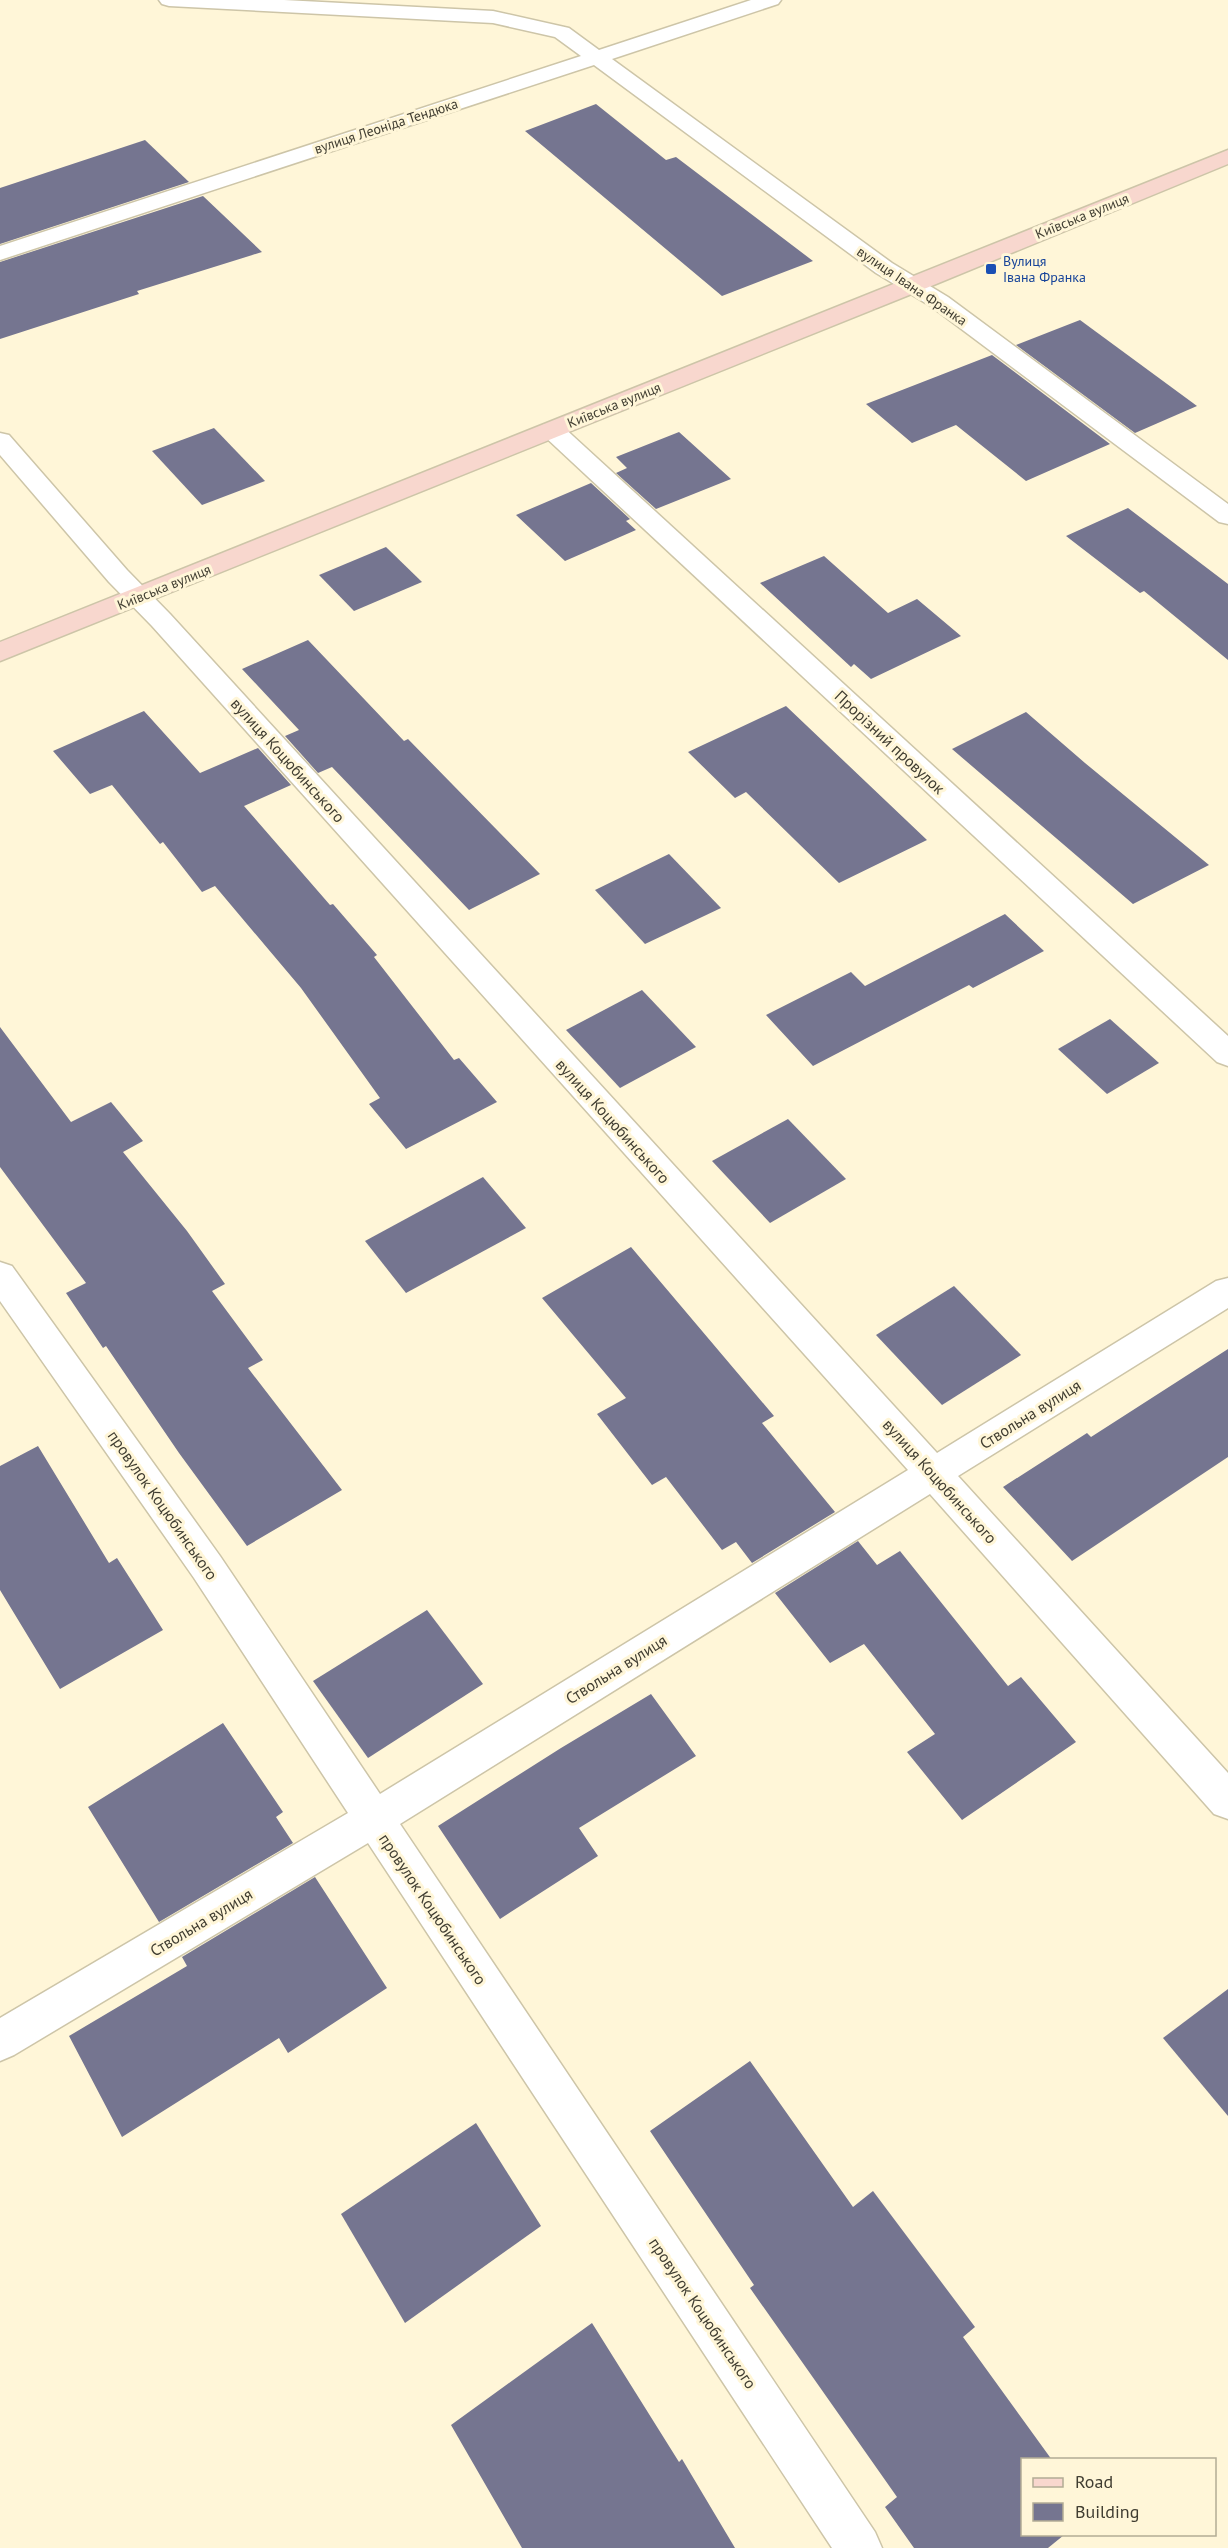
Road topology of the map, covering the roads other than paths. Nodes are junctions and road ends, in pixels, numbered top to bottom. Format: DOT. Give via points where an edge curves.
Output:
graph roads {
  1 [pos="170,0"];
  2 [pos="771,0"];
  3 [pos="595,58"];
  4 [pos="1228,156"];
  5 [pos="0,253"];
  6 [pos="910,286"];
  7 [pos="552,430"];
  8 [pos="0,440"];
  9 [pos="1228,516"];
  10 [pos="140,597"];
  11 [pos="0,652"];
  12 [pos="1228,1054"];
  13 [pos="0,1275"];
  14 [pos="1228,1291"];
  15 [pos="934,1473"];
  16 [pos="1228,1801"];
  17 [pos="373,1819"];
  18 [pos="0,2041"];
  19 [pos="859,2548"];
  1 -- 3 [label="street, вулиця Івана Франка" via="493,17 562,32"];
  2 -- 3 [label="street, вулиця Леоніда Тендюка"];
  3 -- 5 [label="street, вулиця Леоніда Тендюка"];
  3 -- 6 [label="street, вулиця Івана Франка"];
  4 -- 6 [label="street, Київська вулиця"];
  6 -- 7 [label="street, Київська вулиця"];
  6 -- 9 [label="street, вулиця Івана Франка" via="940,302"];
  7 -- 10 [label="street, Київська вулиця"];
  7 -- 12 [label="street, Прорізний провулок"];
  8 -- 10 [label="street, вулиця Коцюбинського"];
  10 -- 11 [label="street, Київська вулиця"];
  10 -- 15 [label="street, вулиця Коцюбинського"];
  13 -- 17 [label="street, провулок Коцюбинського" via="207,1567"];
  14 -- 15 [label="street, Ствольна вулиця"];
  15 -- 16 [label="street, вулиця Коцюбинського"];
  15 -- 17 [label="street, Ствольна вулиця"];
  17 -- 18 [label="street, Ствольна вулиця"];
  17 -- 19 [label="street, провулок Коцюбинського"];
}
